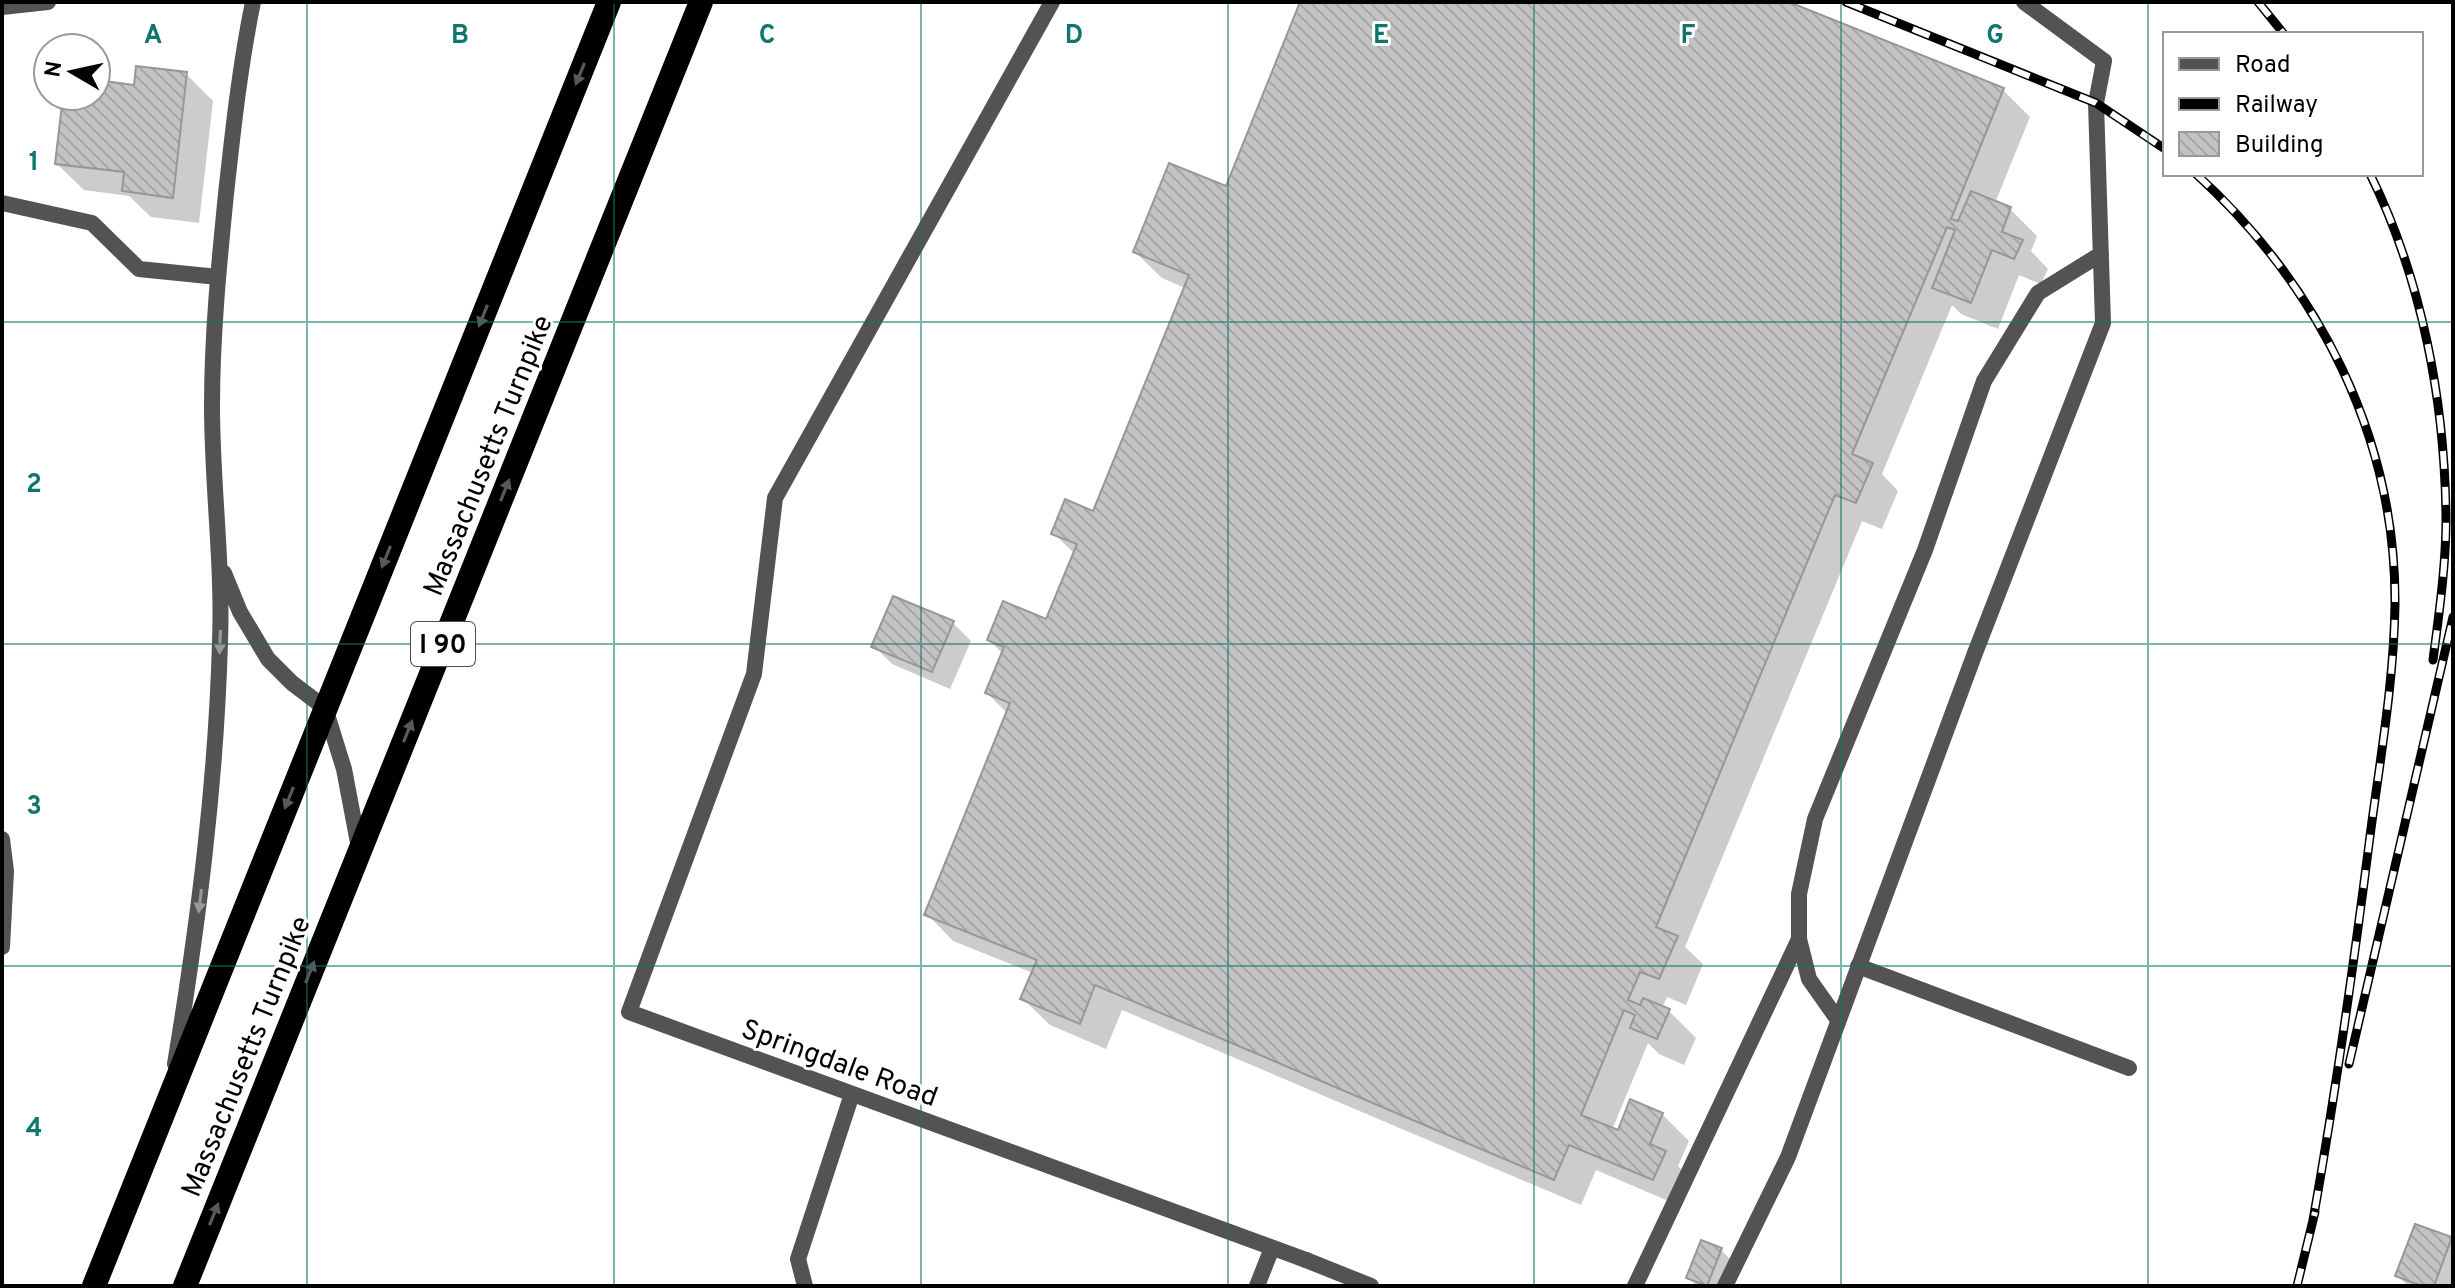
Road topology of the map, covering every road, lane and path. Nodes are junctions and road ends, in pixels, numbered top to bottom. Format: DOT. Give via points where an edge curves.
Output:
graph roads {
  1 [pos="48,2"];
  2 [pos="253,2"];
  3 [pos="609,2"];
  4 [pos="701,2"];
  5 [pos="1052,2"];
  6 [pos="2024,2"];
  7 [pos="2,7"];
  8 [pos="2,203"];
  9 [pos="2101,254"];
  10 [pos="218,277"];
  11 [pos="220,564"];
  12 [pos="325,708"];
  13 [pos="2,839"];
  14 [pos="359,850"];
  15 [pos="1799,939"];
  16 [pos="2,947"];
  17 [pos="1858,966"];
  18 [pos="1838,1020"];
  19 [pos="2129,1068"];
  20 [pos="171,1094"];
  21 [pos="852,1094"];
  22 [pos="1272,1248"];
  23 [pos="94,1286"];
  24 [pos="185,1286"];
  25 [pos="805,1286"];
  26 [pos="1257,1286"];
  27 [pos="1371,1286"];
  28 [pos="1635,1286"];
  29 [pos="1725,1286"];
  1 -- 7 [label="street"];
  2 -- 10 [label="street"];
  3 -- 12 [label="highway, Massachusetts Turnpike, one-way"];
  14 -- 4 [label="highway, Massachusetts Turnpike / I 90, one-way"];
  5 -- 21 [label="street, Springdale Road" via="775,498 754,674 629,1012"];
  6 -- 9 [label="street" via="2104,61 2096,103"];
  8 -- 10 [label="street" via="92,223 139,269"];
  9 -- 15 [label="street" via="2038,293 1984,381 1925,550 1815,819 1799,894"];
  9 -- 17 [label="street" via="2103,323"];
  10 -- 11 [label="street" via="212,407"];
  11 -- 12 [label="street" via="268,659"];
  11 -- 20 [label="street, one-way" via="208,839"];
  12 -- 14 [label="street" via="344,769"];
  12 -- 20 [label="highway, Massachusetts Turnpike, one-way"];
  13 -- 16 [label="street"];
  24 -- 14 [label="highway, Massachusetts Turnpike / I 90, one-way"];
  15 -- 18 [label="street" via="1809,979"];
  15 -- 28 [label="street"];
  17 -- 18 [label="street"];
  17 -- 19 [label="street"];
  18 -- 29 [label="street" via="1788,1157"];
  20 -- 23 [label="highway, Massachusetts Turnpike"];
  21 -- 22 [label="street, Springdale Road"];
  21 -- 25 [label="street" via="798,1259"];
  22 -- 26 [label="street"];
  22 -- 27 [label="street, Springdale Road"];
}
